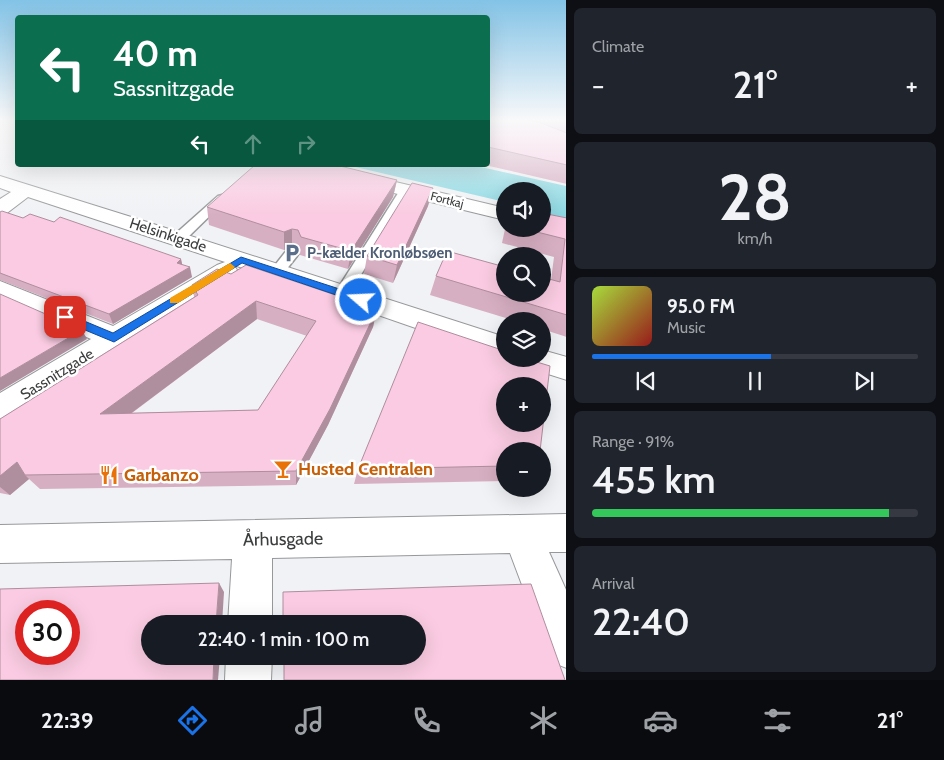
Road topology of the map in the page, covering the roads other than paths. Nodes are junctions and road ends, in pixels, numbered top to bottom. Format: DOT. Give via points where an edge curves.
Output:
graph roads {
  1 [pos="309,167"];
  2 [pos="0,182"];
  3 [pos="25,190"];
  4 [pos="406,190"];
  5 [pos="229,192"];
  6 [pos="0,209"];
  7 [pos="496,212"];
  8 [pos="178,239"];
  9 [pos="292,253"];
  10 [pos="241,260"];
  11 [pos="277,272"];
  12 [pos="0,289"];
  13 [pos="342,294"];
  14 [pos="114,338"];
  15 [pos="496,345"];
  16 [pos="551,364"];
  17 [pos="566,369"];
  18 [pos="0,409"];
  19 [pos="566,533"];
  20 [pos="522,534"];
  21 [pos="253,540"];
  22 [pos="0,544"];
  23 [pos="250,615"];
  24 [pos="566,646"];
  25 [pos="249,665"];
  26 [pos="248,680"];
  1 -- 4 [label="street, Fortkaj"];
  2 -- 3 [label="street, Helsinkigade"];
  3 -- 6 [label="street"];
  3 -- 8 [label="street, Helsinkigade"];
  4 -- 7 [label="street, Fortkaj"];
  4 -- 13 [label="lane"];
  5 -- 8 [label="lane"];
  8 -- 10 [label="street, Helsinkigade"];
  9 -- 11 [label="lane"];
  10 -- 11 [label="street, Helsinkigade"];
  10 -- 14 [label="street, Sassnitzgade"];
  11 -- 13 [label="street, Helsinkigade"];
  12 -- 14 [label="street"];
  13 -- 15 [label="street, Helsinkigade"];
  14 -- 18 [label="street, Sassnitzgade"];
  16 -- 17 [label="street"];
  19 -- 20 [label="street, Århusgade"];
  20 -- 21 [label="street, Århusgade"];
  20 -- 24 [label="street"];
  21 -- 22 [label="street, Århusgade"];
  21 -- 23 [label="street"];
  25 -- 26 [label="street"];
}
